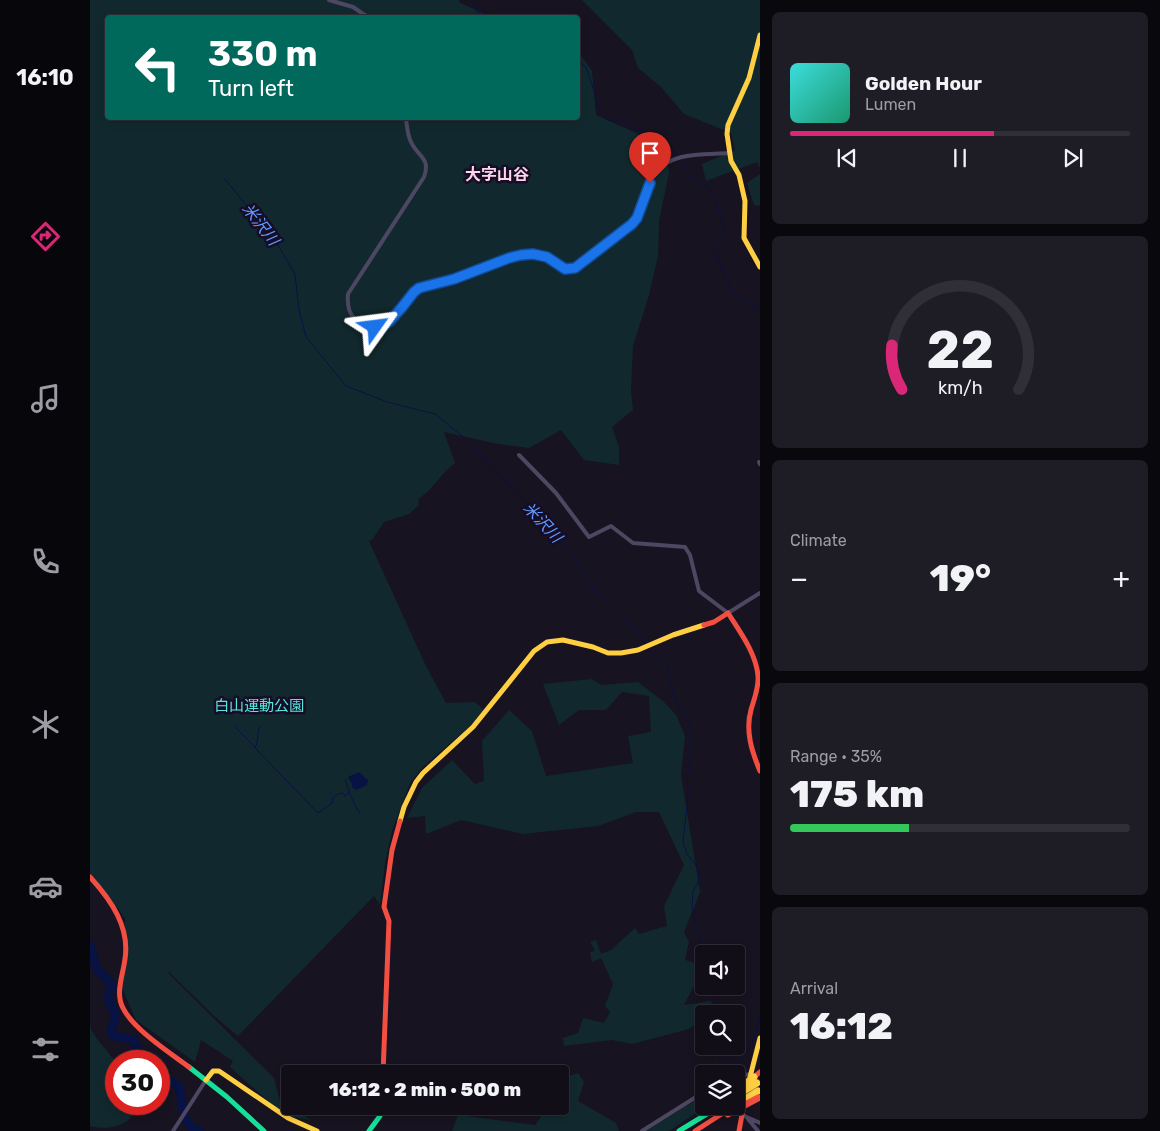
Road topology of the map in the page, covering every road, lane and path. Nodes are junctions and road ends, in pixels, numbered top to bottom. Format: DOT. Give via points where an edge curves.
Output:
graph roads {
  1 [pos="329,0"];
  2 [pos="365,15"];
  3 [pos="760,35"];
  4 [pos="406,120"];
  5 [pos="729,153"];
  6 [pos="759,263"];
  7 [pos="520,455"];
  8 [pos="760,593"];
  9 [pos="728,613"];
  10 [pos="759,684"];
  11 [pos="760,771"];
  12 [pos="90,877"];
  13 [pos="760,1038"];
  14 [pos="758,1055"];
  15 [pos="384,1065"];
  16 [pos="206,1080"];
  17 [pos="745,1080"];
  18 [pos="758,1085"];
  19 [pos="745,1089"];
  20 [pos="745,1092"];
  21 [pos="745,1096"];
  22 [pos="745,1097"];
  23 [pos="695,1098"];
  24 [pos="380,1115"];
  25 [pos="706,1115"];
  26 [pos="709,1115"];
  27 [pos="721,1115"];
  28 [pos="723,1115"];
  29 [pos="745,1117"];
  30 [pos="760,1123"];
  31 [pos="693,1128"];
  32 [pos="758,1130"];
  33 [pos="173,1131"];
  34 [pos="264,1131"];
  35 [pos="317,1131"];
  36 [pos="369,1131"];
  37 [pos="642,1131"];
  38 [pos="679,1131"];
  39 [pos="699,1131"];
  40 [pos="739,1131"];
  1 -- 2 [label="street" via="353,7"];
  3 -- 5 [label="main road" via="748,78 728,125"];
  4 -- 5 [label="street" via="410,140 424,159 427,169 424,178 348,294 348,312 364,325 380,328 419,288 521,255 542,256 565,269 575,268 632,224 655,173 668,161"];
  5 -- 6 [label="main road" via="739,175 745,201 744,238"];
  7 -- 9 [label="street" via="556,493 589,537 611,526 632,543 685,547 699,591"];
  8 -- 9 [label="street"];
  9 -- 10 [label="main road" via="746,643"];
  9 -- 15 [label="main road" via="714,622 638,650 620,653 608,653 563,640 547,642 534,652 473,727 416,782 404,806 392,850 384,907 389,929"];
  10 -- 11 [label="main road" via="750,716 749,742"];
  12 -- 16 [label="main road" via="114,908 121,927 126,951 118,997 124,1010 150,1037"];
  13 -- 14 [label="main road"];
  14 -- 18 [label="main road"];
  16 -- 33 [label="street"];
  16 -- 34 [label="main road"];
  16 -- 35 [label="main road" via="213,1071 219,1071 288,1118"];
  17 -- 18 [label="street"];
  18 -- 19 [label="main road, bridge"];
  18 -- 20 [label="main road, bridge"];
  18 -- 21 [label="main road, bridge"];
  18 -- 22 [label="main road, bridge"];
  18 -- 29 [label="main road"];
  23 -- 37 [label="street"];
  24 -- 36 [label="main road"];
  25 -- 31 [label="main road"];
  26 -- 31 [label="main road"];
  27 -- 31 [label="main road"];
  28 -- 39 [label="main road"];
  29 -- 30 [label="street"];
  29 -- 32 [label="street"];
  29 -- 40 [label="main road"];
  31 -- 38 [label="main road"];
}
